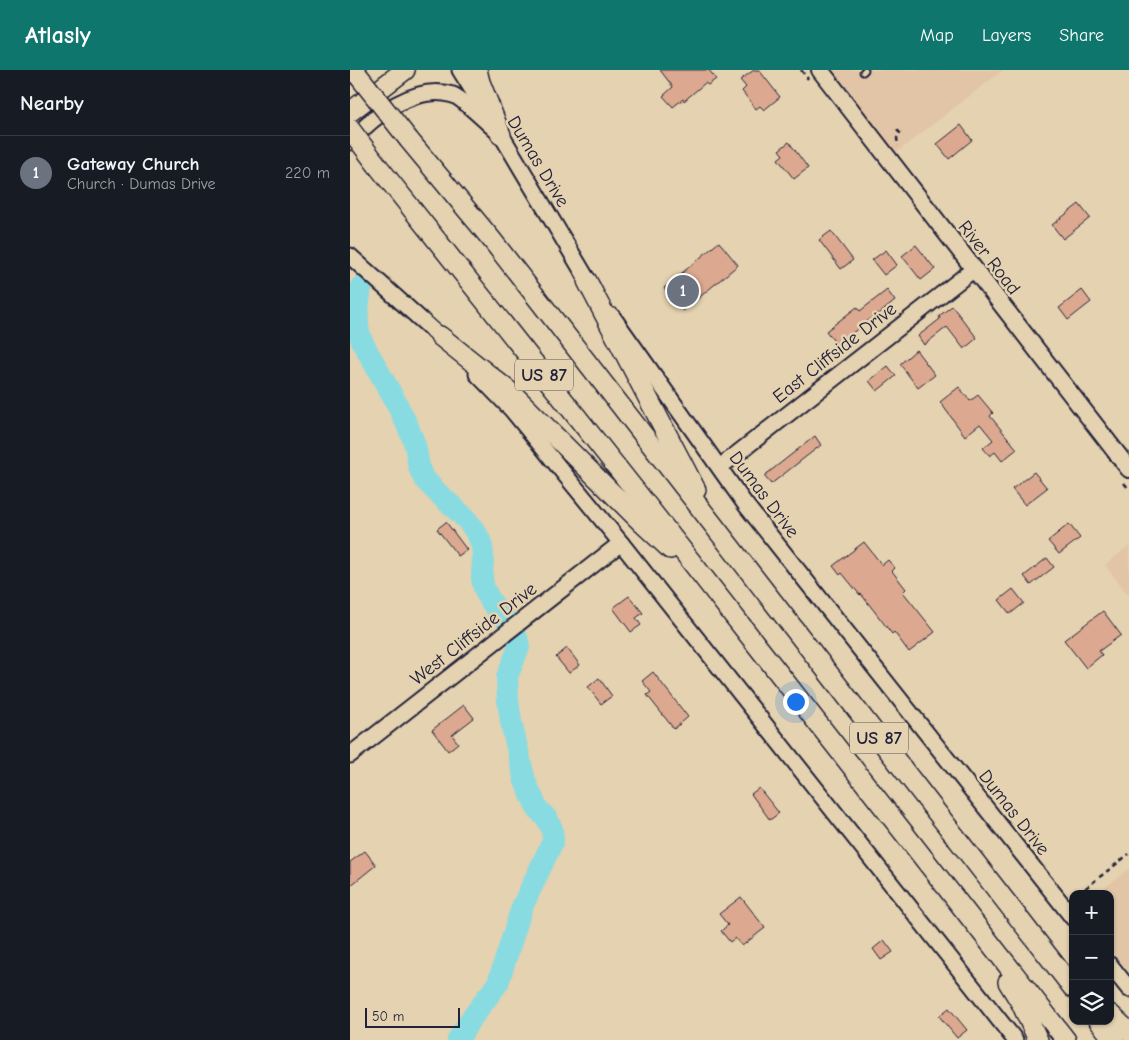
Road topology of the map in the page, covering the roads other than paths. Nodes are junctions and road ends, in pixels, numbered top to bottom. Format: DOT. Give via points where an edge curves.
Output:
graph roads {
  1 [pos="354,70"];
  2 [pos="405,70"];
  3 [pos="460,70"];
  4 [pos="477,70"];
  5 [pos="820,70"];
  6 [pos="350,112"];
  7 [pos="350,130"];
  8 [pos="501,135"];
  9 [pos="350,142"];
  10 [pos="350,256"];
  11 [pos="974,269"];
  12 [pos="587,281"];
  13 [pos="440,336"];
  14 [pos="720,467"];
  15 [pos="1129,469"];
  16 [pos="716,529"];
  17 [pos="621,543"];
  18 [pos="710,585"];
  19 [pos="350,754"];
  20 [pos="937,874"];
  21 [pos="1069,913"];
  22 [pos="1042,947"];
  23 [pos="1114,970"];
  24 [pos="1069,973"];
  25 [pos="1069,983"];
  26 [pos="1129,989"];
  27 [pos="1114,1018"];
  28 [pos="1103,1025"];
  29 [pos="1129,1032"];
  30 [pos="1015,1040"];
  31 [pos="1038,1040"];
  32 [pos="1066,1040"];
  33 [pos="1114,1040"];
  1 -- 16 [label="highway, US 87, bridge" via="492,240"];
  2 -- 6 [label="highway"];
  3 -- 8 [label="main road, Dumas Drive"];
  4 -- 8 [label="highway"];
  5 -- 11 [label="main road, River Road"];
  7 -- 18 [label="highway, US 87, bridge"];
  8 -- 9 [label="main road" via="454,95 429,92 403,100 364,126"];
  8 -- 12 [label="main road, Dumas Drive"];
  10 -- 13 [label="main road"];
  11 -- 14 [label="main road, East Cliffside Drive"];
  11 -- 15 [label="main road, River Road"];
  12 -- 14 [label="main road, Dumas Drive"];
  12 -- 16 [label="highway"];
  13 -- 17 [label="main road" via="512,410"];
  13 -- 18 [label="highway" via="514,395 636,517"];
  14 -- 21 [label="main road, Dumas Drive" via="745,504"];
  16 -- 22 [label="highway, US 87"];
  17 -- 19 [label="main road, West Cliffside Drive"];
  17 -- 30 [label="main road"];
  18 -- 20 [label="highway, US 87"];
  20 -- 31 [label="highway" via="1021,1003"];
  20 -- 32 [label="highway, US 87"];
  22 -- 24 [label="highway"];
  22 -- 25 [label="highway, US 87"];
  23 -- 26 [label="main road"];
  27 -- 29 [label="highway"];
  28 -- 33 [label="highway"];
}
